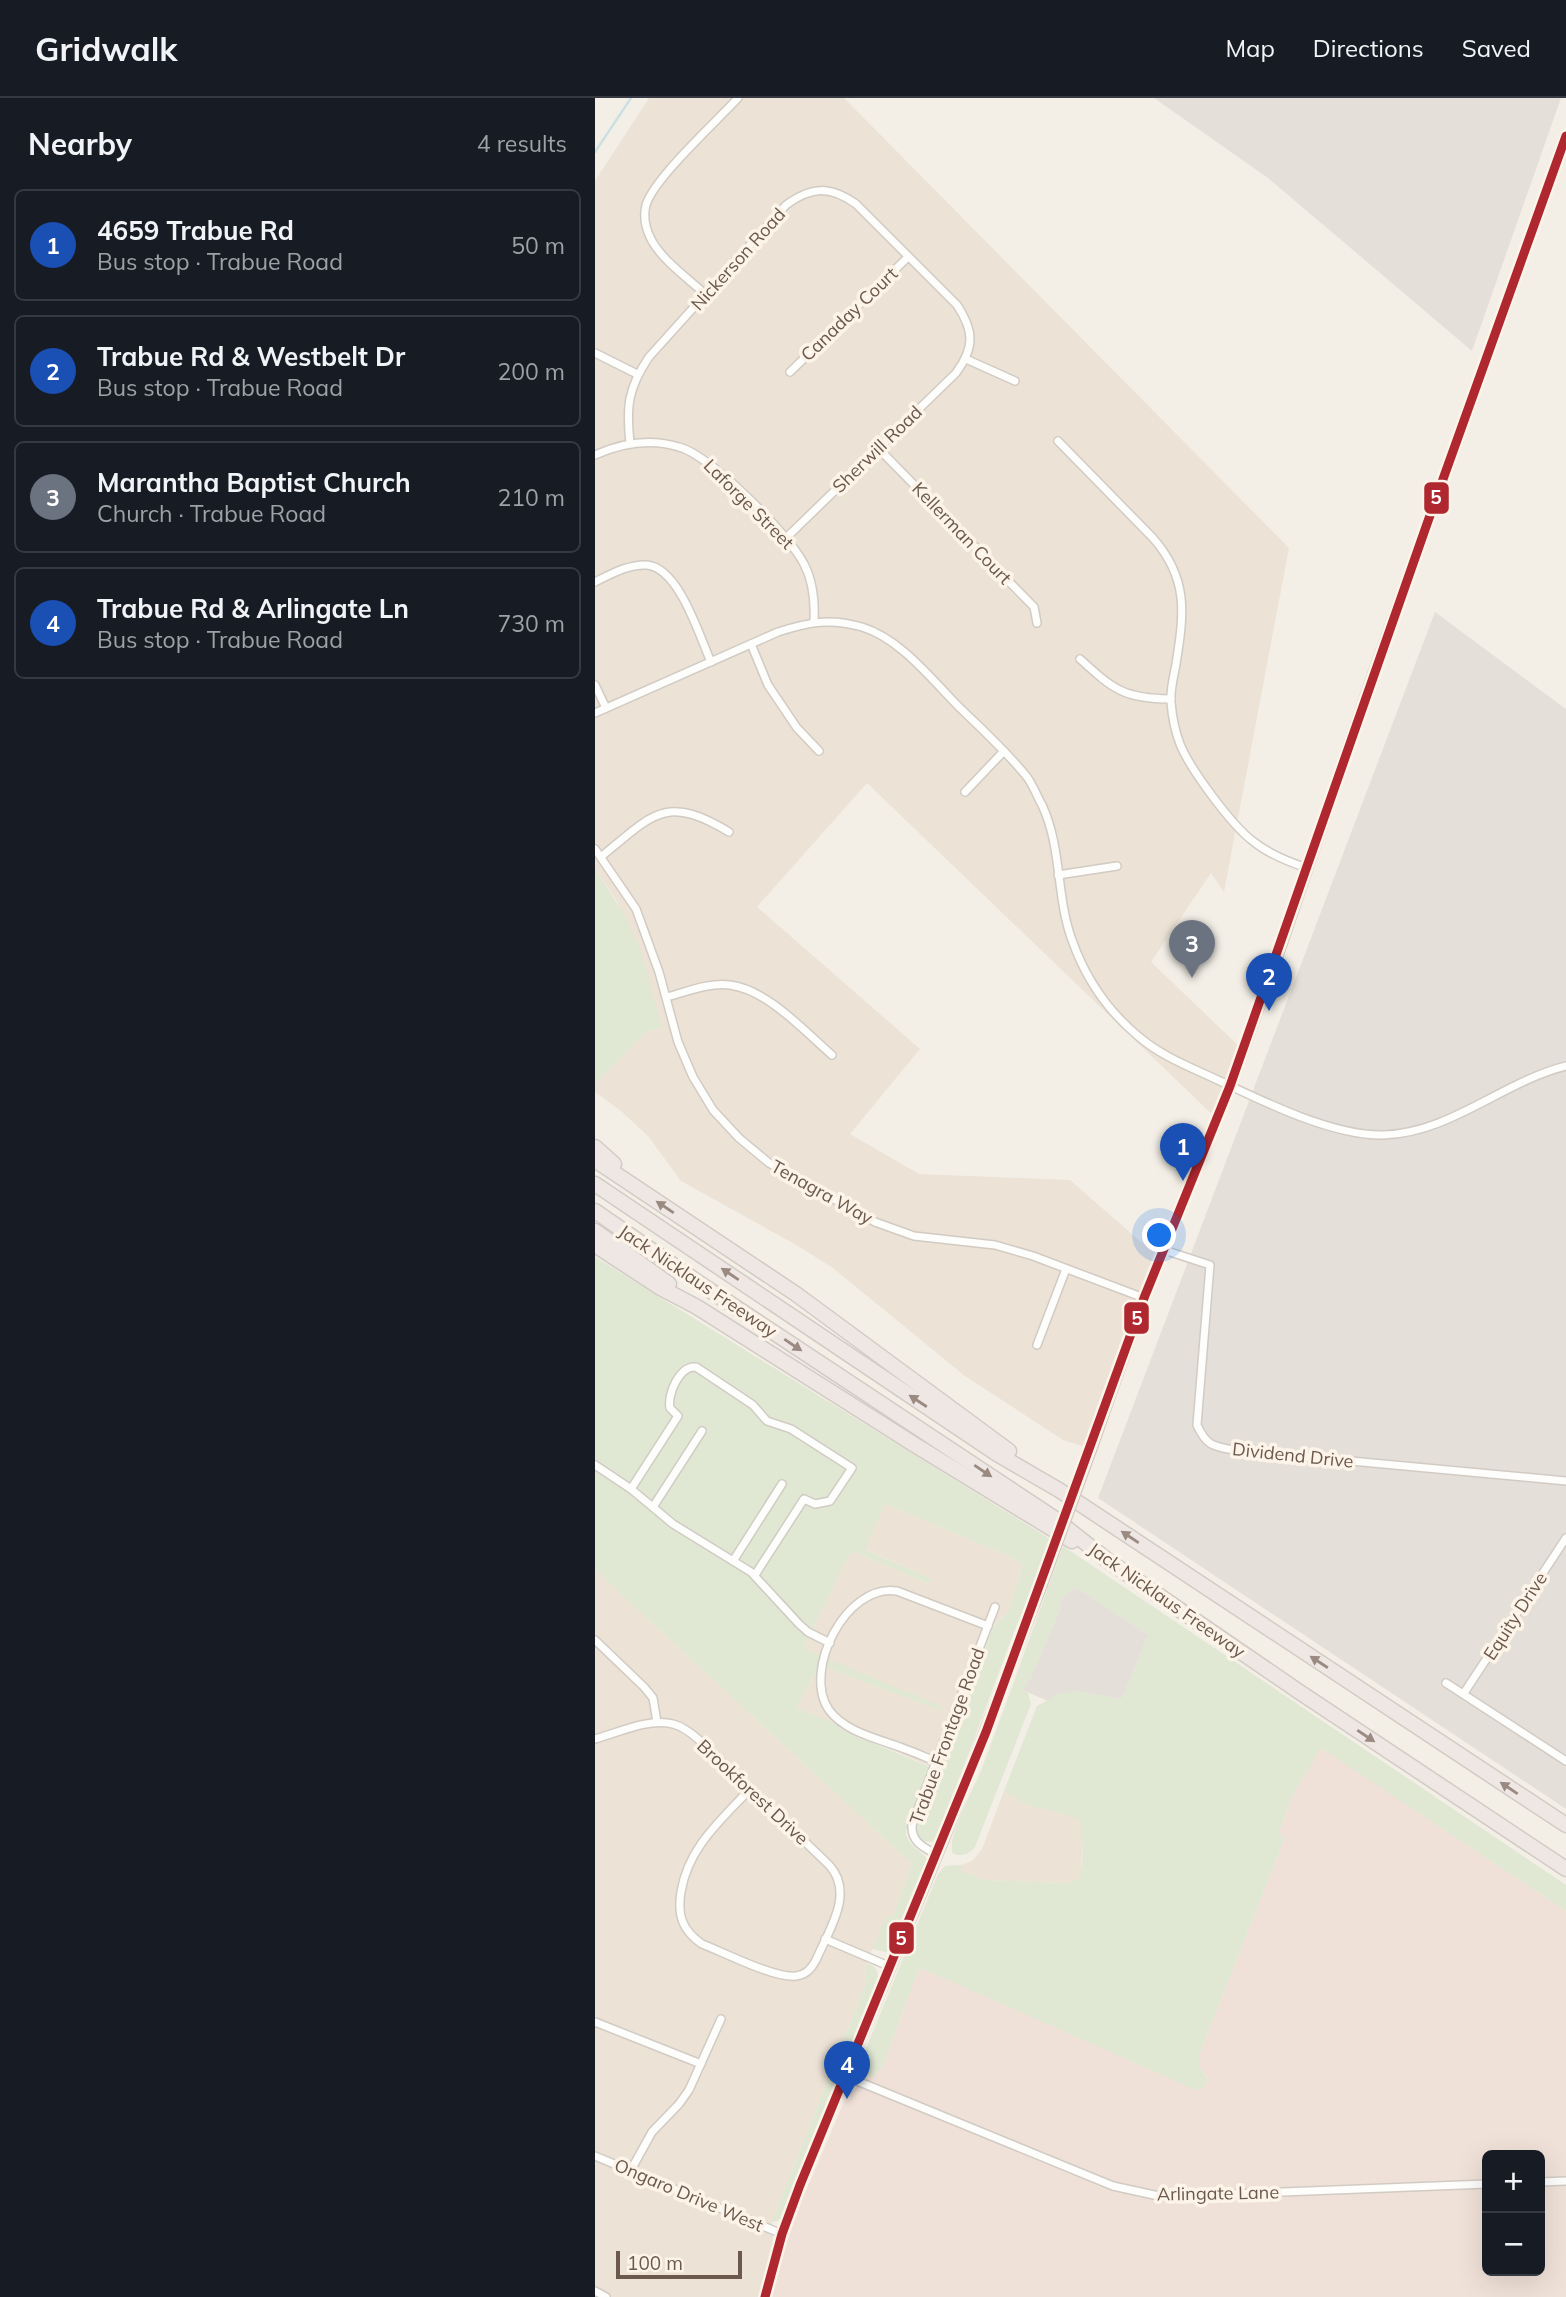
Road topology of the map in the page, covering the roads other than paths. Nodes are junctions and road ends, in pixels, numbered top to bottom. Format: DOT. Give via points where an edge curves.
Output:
graph roads {
  1 [pos="738,98"];
  2 [pos="1566,136"];
  3 [pos="908,257"];
  4 [pos="706,295"];
  5 [pos="595,353"];
  6 [pos="967,359"];
  7 [pos="790,372"];
  8 [pos="637,374"];
  9 [pos="1015,381"];
  10 [pos="1058,441"];
  11 [pos="630,443"];
  12 [pos="879,448"];
  13 [pos="595,455"];
  14 [pos="786,538"];
  15 [pos="595,582"];
  16 [pos="814,622"];
  17 [pos="1037,623"];
  18 [pos="751,644"];
  19 [pos="1080,659"];
  20 [pos="711,662"];
  21 [pos="595,685"];
  22 [pos="1171,699"];
  23 [pos="605,708"];
  24 [pos="595,713"];
  25 [pos="820,751"];
  26 [pos="1005,751"];
  27 [pos="965,792"];
  28 [pos="729,832"];
  29 [pos="595,849"];
  30 [pos="602,856"];
  31 [pos="1117,866"];
  32 [pos="1307,868"];
  33 [pos="1058,875"];
  34 [pos="667,997"];
  35 [pos="832,1055"];
  36 [pos="1566,1066"];
  37 [pos="1230,1086"];
  38 [pos="595,1147"];
  39 [pos="595,1160"];
  40 [pos="595,1184"];
  41 [pos="643,1192"];
  42 [pos="595,1211"];
  43 [pos="595,1231"];
  44 [pos="595,1245"];
  45 [pos="1164,1250"];
  46 [pos="1066,1269"];
  47 [pos="1145,1298"];
  48 [pos="697,1307"];
  49 [pos="1037,1345"];
  50 [pos="702,1432"];
  51 [pos="595,1465"];
  52 [pos="1566,1481"];
  53 [pos="782,1484"];
  54 [pos="631,1489"];
  55 [pos="1059,1490"];
  56 [pos="653,1507"];
  57 [pos="1566,1538"];
  58 [pos="1107,1560"];
  59 [pos="733,1561"];
  60 [pos="755,1575"];
  61 [pos="995,1607"];
  62 [pos="988,1626"];
  63 [pos="595,1640"];
  64 [pos="830,1643"];
  65 [pos="1446,1683"];
  66 [pos="1464,1693"];
  67 [pos="657,1722"];
  68 [pos="595,1740"];
  69 [pos="935,1761"];
  70 [pos="1566,1761"];
  71 [pos="750,1790"];
  72 [pos="1566,1825"];
  73 [pos="937,1855"];
  74 [pos="1566,1869"];
  75 [pos="825,1939"];
  76 [pos="891,1967"];
  77 [pos="721,2020"];
  78 [pos="595,2022"];
  79 [pos="701,2064"];
  80 [pos="845,2076"];
  81 [pos="595,2156"];
  82 [pos="631,2170"];
  83 [pos="1566,2181"];
  84 [pos="1545,2182"];
  85 [pos="1482,2184"];
  86 [pos="782,2234"];
  87 [pos="595,2291"];
  88 [pos="606,2297"];
  89 [pos="765,2297"];
  1 -- 4 [label="street" via="660,180 646,204 647,231 653,244"];
  2 -- 32 [label="main road"];
  3 -- 4 [label="street, Nickerson Road" via="846,197 834,191 808,192 786,205"];
  3 -- 6 [label="street, Nickerson Road" via="968,321"];
  3 -- 7 [label="street, Canaday Court"];
  4 -- 8 [label="street, Nickerson Road"];
  5 -- 8 [label="street"];
  6 -- 9 [label="street"];
  6 -- 12 [label="street, Sherwill Road"];
  8 -- 11 [label="street, Nickerson Road" via="628,405"];
  10 -- 22 [label="street" via="1166,552 1178,577 1183,604"];
  11 -- 13 [label="street"];
  11 -- 14 [label="street, Laforge Street" via="667,444 695,453 725,476"];
  12 -- 14 [label="street, Sherwill Road"];
  12 -- 17 [label="street, Kellerman Court" via="1034,607"];
  14 -- 16 [label="street, Laforge Street" via="810,578"];
  15 -- 20 [label="street" via="632,566 649,565 666,572 677,586"];
  16 -- 18 [label="street"];
  16 -- 26 [label="street" via="865,628 888,640"];
  18 -- 20 [label="street"];
  18 -- 25 [label="street" via="768,685 797,728"];
  19 -- 22 [label="street" via="1126,694"];
  20 -- 23 [label="street"];
  21 -- 23 [label="street"];
  22 -- 32 [label="street" via="1180,744 1229,816 1253,842"];
  23 -- 24 [label="street"];
  26 -- 27 [label="street"];
  26 -- 33 [label="street" via="1029,780 1052,828"];
  28 -- 30 [label="street" via="704,817 675,810 647,820"];
  29 -- 30 [label="street, Tenagra Way"];
  30 -- 34 [label="street, Tenagra Way" via="636,909"];
  31 -- 33 [label="street"];
  32 -- 37 [label="main road"];
  33 -- 37 [label="street" via="1071,939 1104,1001 1149,1045"];
  34 -- 35 [label="street" via="715,985 749,989"];
  34 -- 46 [label="street, Tenagra Way" via="678,1041 713,1110 769,1163 875,1222 914,1236 995,1245"];
  36 -- 37 [label="street" via="1527,1078 1446,1121 1396,1134 1333,1127"];
  37 -- 45 [label="main road"];
  38 -- 41 [label="highway"];
  39 -- 41 [label="highway"];
  55 -- 40 [label="highway, Jack Nicklaus Freeway, one-way" via="997,1454"];
  55 -- 41 [label="highway, one-way" via="796,1294"];
  42 -- 58 [label="highway, Jack Nicklaus Freeway, one-way" via="1055,1518"];
  43 -- 48 [label="highway"];
  44 -- 48 [label="highway"];
  45 -- 47 [label="main road"];
  45 -- 52 [label="street, Dividend Drive" via="1210,1265 1197,1425 1203,1440 1246,1452"];
  46 -- 47 [label="street, Tenagra Way"];
  46 -- 49 [label="street"];
  47 -- 73 [label="main road, bridge"];
  48 -- 58 [label="highway" via="1048,1528"];
  50 -- 56 [label="street"];
  51 -- 54 [label="street"];
  53 -- 59 [label="street"];
  54 -- 56 [label="street"];
  54 -- 60 [label="street" via="678,1416 670,1408 670,1394 691,1366 753,1405 767,1421 791,1429 852,1468 830,1501 815,1504 804,1499"];
  72 -- 55 [label="highway, Jack Nicklaus Freeway, one-way"];
  56 -- 59 [label="street"];
  57 -- 66 [label="street, Equity Drive"];
  58 -- 74 [label="highway, Jack Nicklaus Freeway, one-way"];
  59 -- 60 [label="street"];
  60 -- 64 [label="street" via="799,1624"];
  61 -- 62 [label="street, Trabue Frontage Road"];
  62 -- 64 [label="street" via="887,1590 852,1606"];
  62 -- 69 [label="street, Trabue Frontage Road"];
  63 -- 67 [label="street" via="644,1686 653,1698"];
  64 -- 69 [label="street" via="820,1684 835,1716 851,1728"];
  65 -- 66 [label="street"];
  66 -- 70 [label="street"];
  67 -- 68 [label="street"];
  67 -- 71 [label="street, Brookforest Drive" via="676,1725 692,1735"];
  69 -- 73 [label="street, Trabue Frontage Road" via="911,1830 921,1846"];
  71 -- 75 [label="street, Brookforest Drive" via="838,1877 841,1900"];
  71 -- 75 [label="street" via="693,1854 679,1902 683,1925 702,1944 787,1976 801,1975 813,1966"];
  73 -- 76 [label="main road"];
  75 -- 76 [label="street"];
  76 -- 80 [label="main road"];
  77 -- 79 [label="street"];
  78 -- 79 [label="street"];
  79 -- 82 [label="street" via="685,2097 652,2132"];
  80 -- 85 [label="street, Arlingate Lane" via="1135,2192 1181,2196"];
  80 -- 86 [label="main road"];
  81 -- 82 [label="street, Ongaro Drive West"];
  82 -- 86 [label="street, Ongaro Drive West"];
  83 -- 84 [label="street"];
  86 -- 89 [label="main road"];
  87 -- 88 [label="street"];
}
